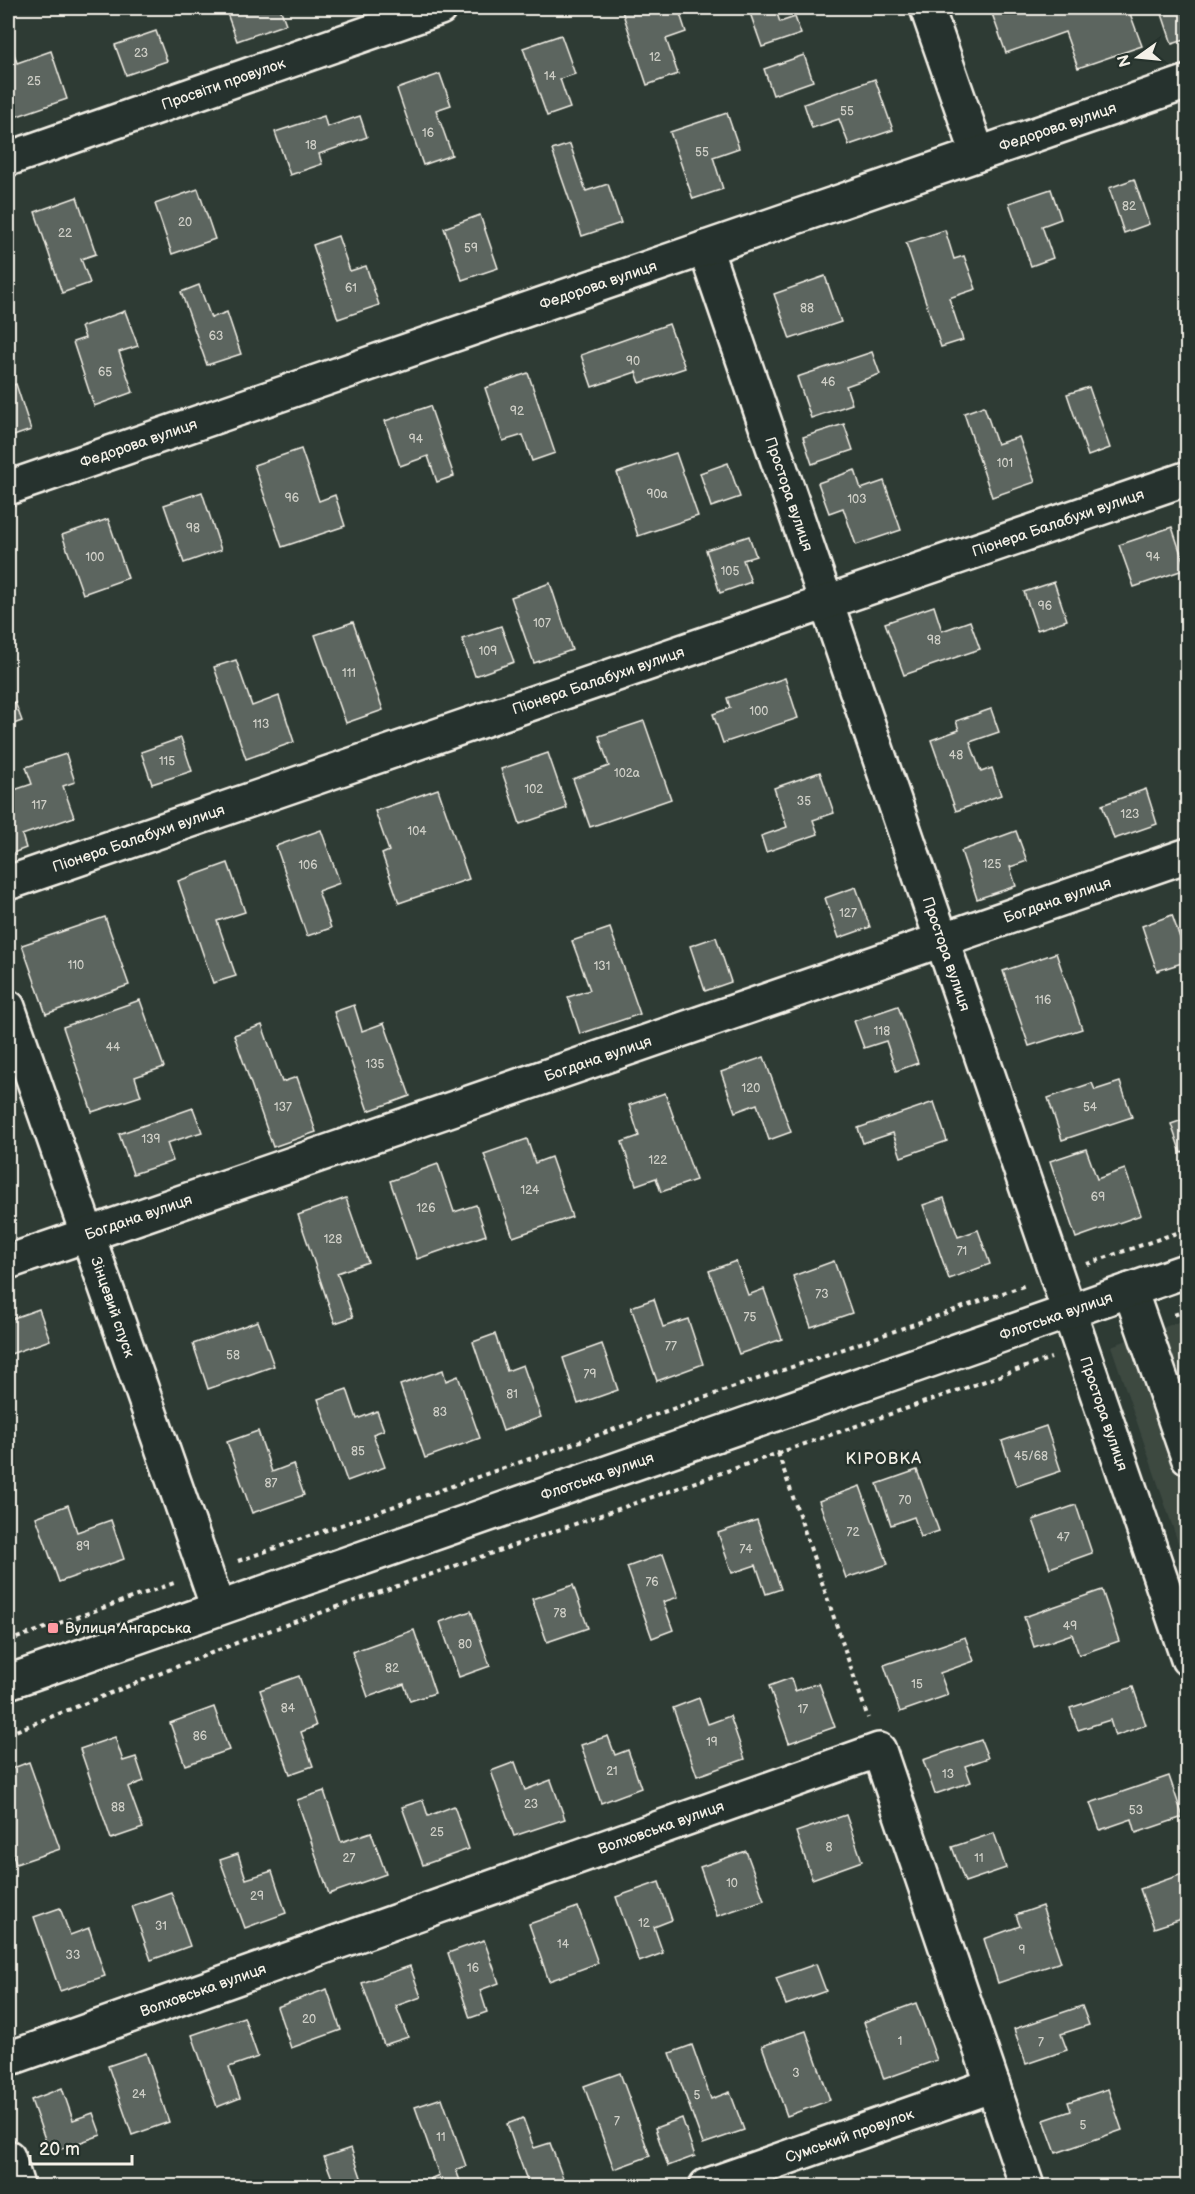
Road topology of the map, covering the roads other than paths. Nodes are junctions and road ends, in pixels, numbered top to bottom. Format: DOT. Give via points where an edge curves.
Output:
graph roads {
  1 [pos="440,8"];
  2 [pos="927,8"];
  3 [pos="1188,82"];
  4 [pos="978,154"];
  5 [pos="8,159"];
  6 [pos="705,248"];
  7 [pos="1188,478"];
  8 [pos="8,488"];
  9 [pos="826,602"];
  10 [pos="1188,855"];
  11 [pos="8,883"];
  12 [pos="941,940"];
  13 [pos="8,1007"];
  14 [pos="87,1234"];
  15 [pos="8,1262"];
  16 [pos="1188,1270"];
  17 [pos="1130,1290"];
  18 [pos="1069,1311"];
  19 [pos="1188,1458"];
  20 [pos="218,1608"];
  21 [pos="1188,1659"];
  22 [pos="8,1682"];
  23 [pos="8,2059"];
  24 [pos="993,2085"];
  25 [pos="8,2157"];
  26 [pos="17,2187"];
  27 [pos="706,2187"];
  28 [pos="1027,2187"];
  1 -- 5 [label="street, Просвіти провулок"];
  2 -- 4 [label="street"];
  3 -- 4 [label="street, Федорова вулиця"];
  4 -- 6 [label="street, Федорова вулиця"];
  6 -- 8 [label="street, Федорова вулиця"];
  6 -- 9 [label="street, Простора вулиця"];
  7 -- 9 [label="street, Піонера Балабухи вулиця"];
  9 -- 11 [label="street, Піонера Балабухи вулиця"];
  9 -- 12 [label="street, Простора вулиця"];
  10 -- 12 [label="street, Богдана вулиця"];
  12 -- 14 [label="street, Богдана вулиця"];
  12 -- 18 [label="street, Простора вулиця"];
  13 -- 14 [label="street, Зінцевий спуск"];
  14 -- 15 [label="street, Богдана вулиця"];
  14 -- 20 [label="street, Зінцевий спуск"];
  16 -- 17 [label="street, Флотська вулиця"];
  17 -- 18 [label="street, Флотська вулиця"];
  17 -- 19 [label="street"];
  18 -- 20 [label="street, Флотська вулиця"];
  18 -- 21 [label="street, Простора вулиця"];
  20 -- 22 [label="street, Флотська вулиця"];
  23 -- 24 [label="street, Волховська вулиця" via="879,1750"];
  24 -- 27 [label="street, Сумський провулок"];
  24 -- 28 [label="street"];
  25 -- 26 [label="street"];
}
